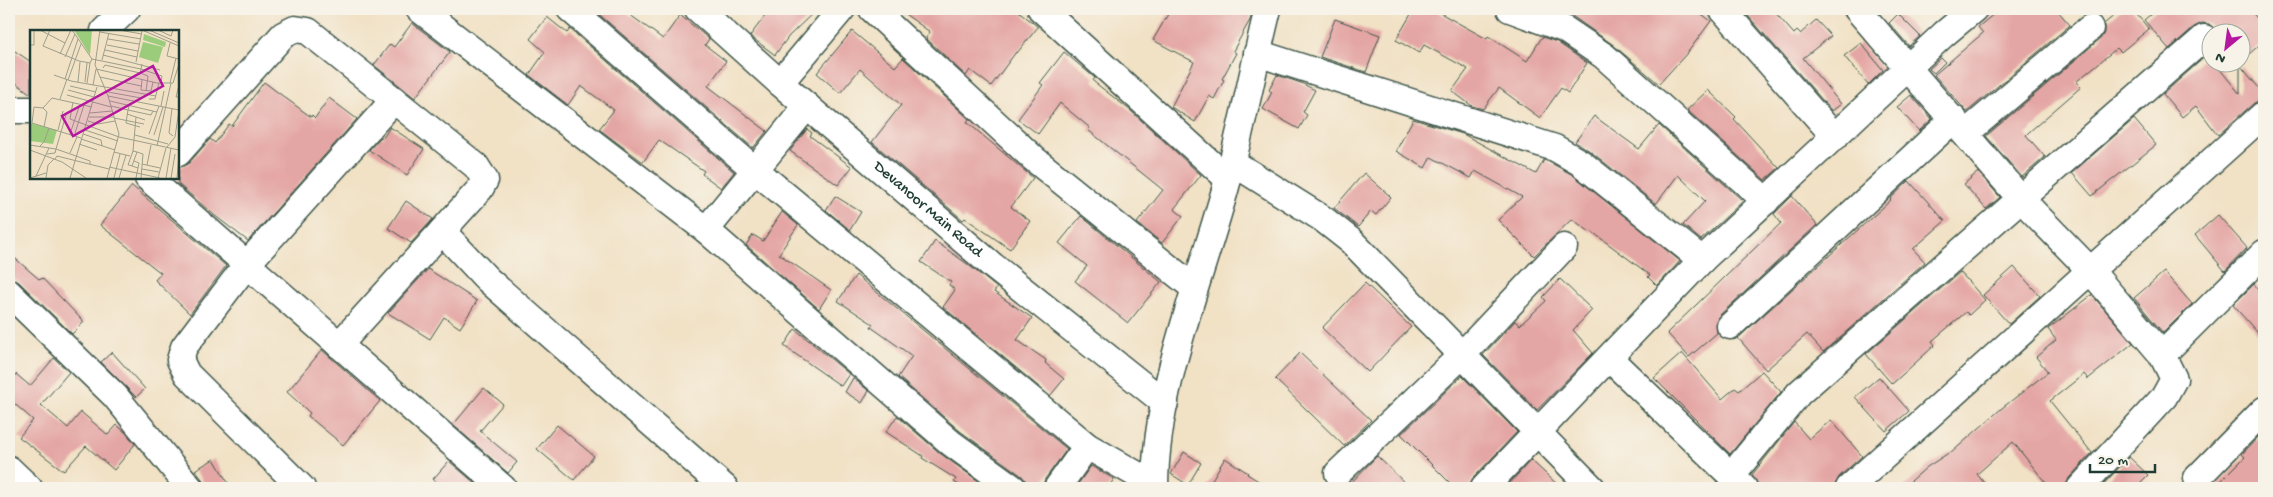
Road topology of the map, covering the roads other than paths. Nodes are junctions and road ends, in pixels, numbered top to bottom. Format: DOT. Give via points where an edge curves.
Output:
graph roads {
  1 [pos="127,9"];
  2 [pos="419,9"];
  3 [pos="570,9"];
  4 [pos="698,9"];
  5 [pos="842,9"];
  6 [pos="872,9"];
  7 [pos="1041,9"];
  8 [pos="1268,9"];
  9 [pos="1510,9"];
  10 [pos="1722,9"];
  11 [pos="1857,9"];
  12 [pos="1974,9"];
  13 [pos="2090,28"];
  14 [pos="105,30"];
  15 [pos="2200,42"];
  16 [pos="1258,53"];
  17 [pos="1909,67"];
  18 [pos="780,83"];
  19 [pos="394,100"];
  20 [pos="807,106"];
  21 [pos="9,110"];
  22 [pos="30,110"];
  23 [pos="2264,114"];
  24 [pos="1960,126"];
  25 [pos="1835,137"];
  26 [pos="179,152"];
  27 [pos="755,170"];
  28 [pos="1230,171"];
  29 [pos="152,179"];
  30 [pos="2021,199"];
  31 [pos="1766,201"];
  32 [pos="706,230"];
  33 [pos="442,231"];
  34 [pos="1564,246"];
  35 [pos="2264,253"];
  36 [pos="1702,260"];
  37 [pos="247,264"];
  38 [pos="2090,270"];
  39 [pos="1194,288"];
  40 [pos="9,293"];
  41 [pos="1730,326"];
  42 [pos="339,345"];
  43 [pos="1462,355"];
  44 [pos="2162,355"];
  45 [pos="1609,358"];
  46 [pos="1165,403"];
  47 [pos="2264,410"];
  48 [pos="1537,434"];
  49 [pos="1088,446"];
  50 [pos="9,469"];
  51 [pos="1338,473"];
  52 [pos="2197,478"];
  53 [pos="1738,482"];
  54 [pos="1155,487"];
  55 [pos="28,488"];
  56 [pos="190,488"];
  57 [pos="302,488"];
  58 [pos="503,488"];
  59 [pos="726,488"];
  60 [pos="1014,488"];
  61 [pos="1057,488"];
  62 [pos="1484,488"];
  63 [pos="1592,488"];
  64 [pos="1849,488"];
  65 [pos="2080,488"];
  1 -- 14 [label="street"];
  2 -- 32 [label="street"];
  3 -- 27 [label="street"];
  4 -- 18 [label="street, Devanoor Main Road"];
  5 -- 18 [label="street"];
  6 -- 39 [label="street" via="1034,159"];
  7 -- 28 [label="street"];
  8 -- 16 [label="street"];
  9 -- 31 [label="street" via="1564,29 1604,56"];
  10 -- 25 [label="street"];
  11 -- 17 [label="street"];
  12 -- 17 [label="street"];
  13 -- 24 [label="street"];
  15 -- 30 [label="street"];
  16 -- 28 [label="street"];
  16 -- 36 [label="street" via="1555,148 1580,163"];
  17 -- 24 [label="street"];
  17 -- 25 [label="street"];
  18 -- 20 [label="street, Devanoor Main Road"];
  19 -- 26 [label="street" via="308,31 295,29 283,35"];
  19 -- 33 [label="street" via="476,166 484,180 480,189"];
  19 -- 37 [label="street"];
  20 -- 27 [label="street"];
  20 -- 46 [label="street, Devanoor Main Road" via="993,266"];
  21 -- 22 [label="street"];
  23 -- 38 [label="street"];
  24 -- 30 [label="street"];
  24 -- 41 [label="street"];
  25 -- 31 [label="street"];
  27 -- 32 [label="street"];
  27 -- 49 [label="street"];
  28 -- 39 [label="street"];
  28 -- 43 [label="street" via="1323,219 1351,241"];
  29 -- 37 [label="street"];
  30 -- 38 [label="street"];
  30 -- 53 [label="street" via="1799,393"];
  31 -- 36 [label="street"];
  32 -- 60 [label="street" via="951,442"];
  33 -- 42 [label="street"];
  33 -- 59 [label="street" via="487,280"];
  34 -- 43 [label="street"];
  35 -- 44 [label="street"];
  36 -- 45 [label="street"];
  37 -- 42 [label="street"];
  37 -- 57 [label="street" via="184,347 180,360 187,374"];
  38 -- 44 [label="street"];
  38 -- 64 [label="street"];
  39 -- 46 [label="street"];
  40 -- 56 [label="street" via="115,396"];
  42 -- 58 [label="street"];
  43 -- 48 [label="street"];
  43 -- 51 [label="street"];
  44 -- 65 [label="street" via="2174,379 2164,398"];
  45 -- 48 [label="street"];
  45 -- 53 [label="street"];
  46 -- 54 [label="street"];
  47 -- 52 [label="street"];
  48 -- 62 [label="street"];
  48 -- 63 [label="street"];
  49 -- 54 [label="street"];
  49 -- 61 [label="street"];
  50 -- 55 [label="street"];
}
